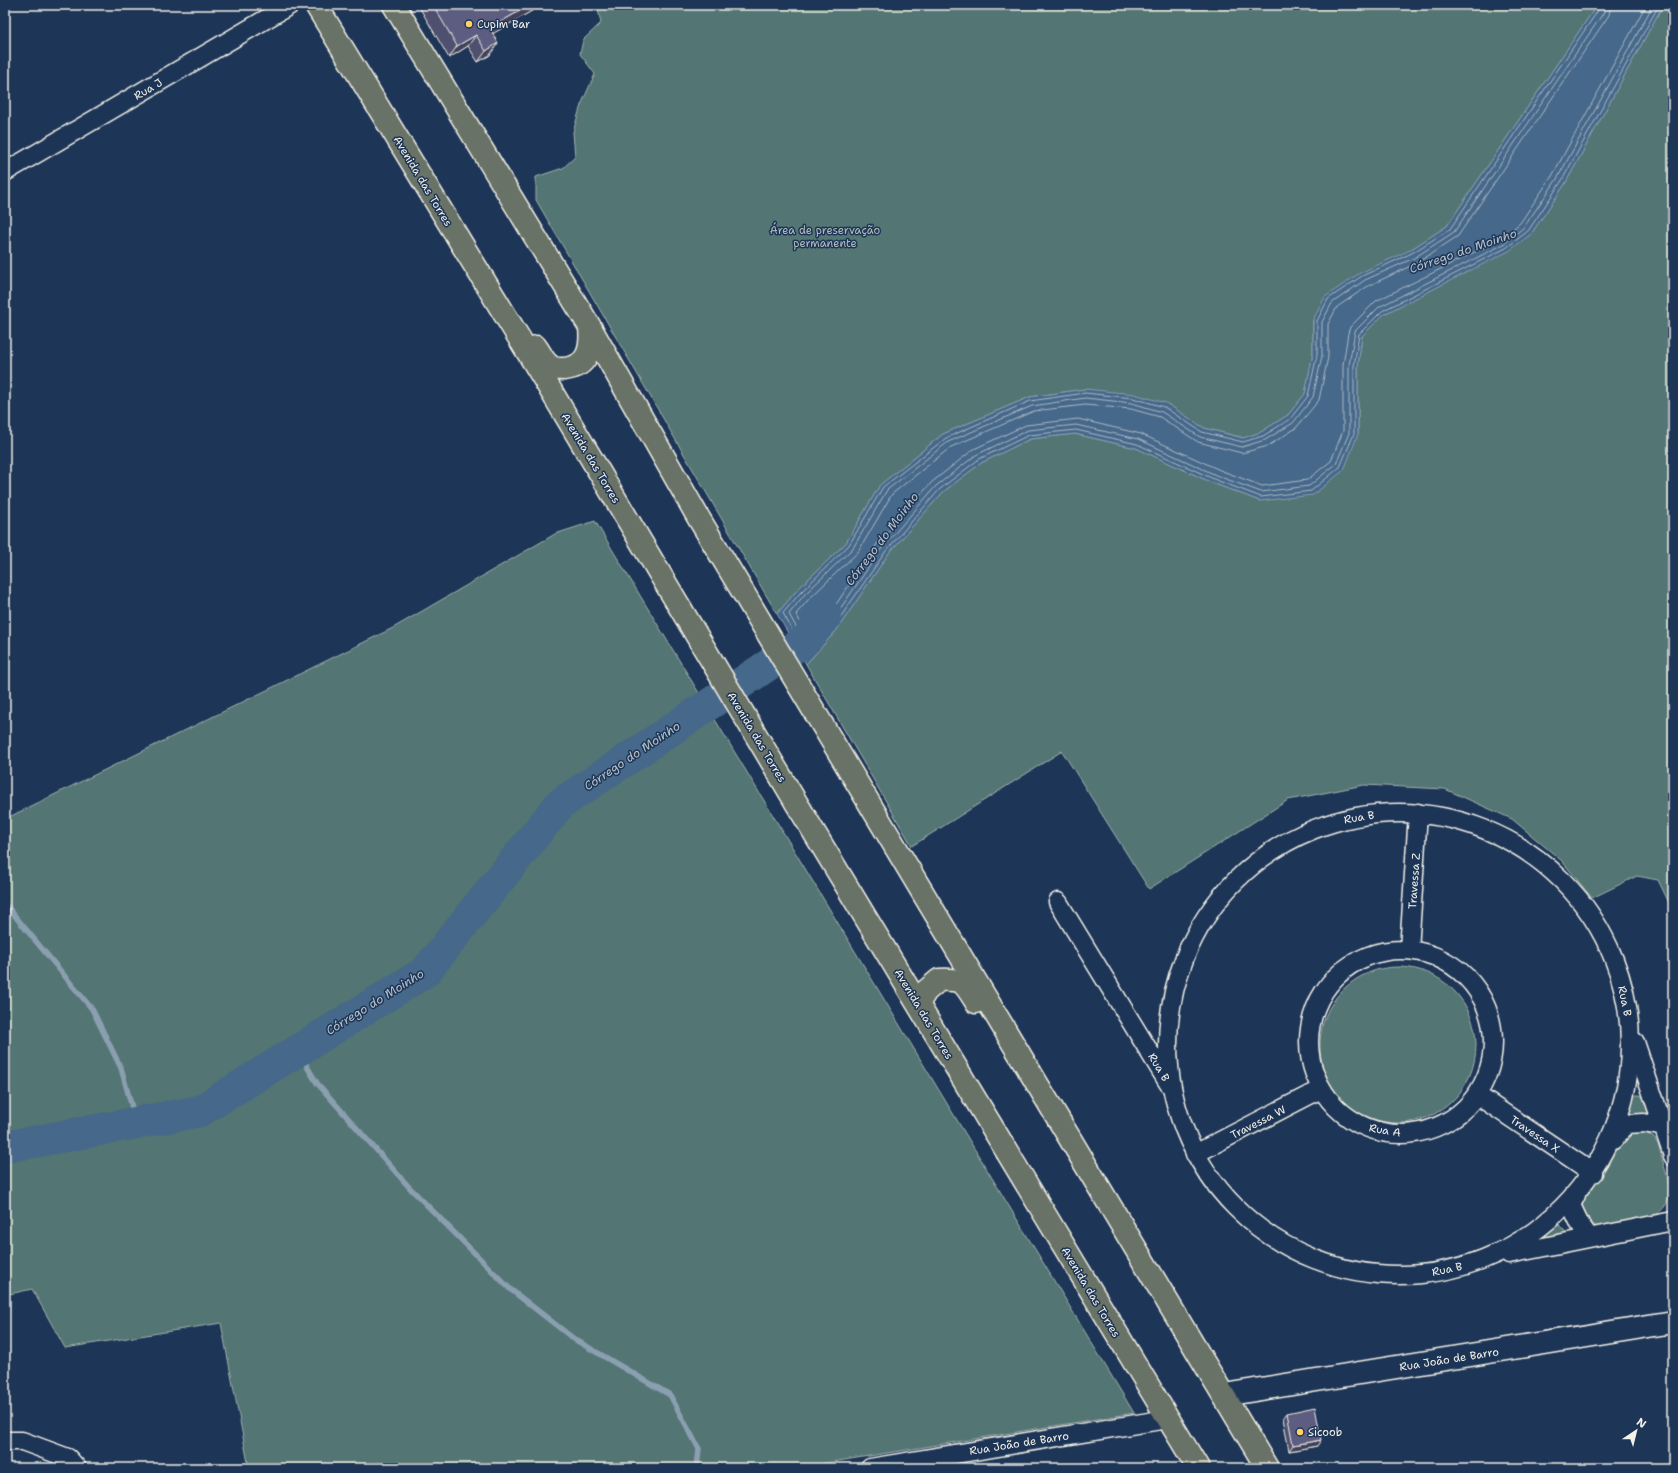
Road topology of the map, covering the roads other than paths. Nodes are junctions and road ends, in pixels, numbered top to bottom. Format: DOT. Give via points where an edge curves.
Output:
graph roads {
  1 [pos="290,5"];
  2 [pos="316,5"];
  3 [pos="394,5"];
  4 [pos="5,172"];
  5 [pos="440,208"];
  6 [pos="590,327"];
  7 [pos="1418,813"];
  8 [pos="1058,902"];
  9 [pos="1410,950"];
  10 [pos="918,1004"];
  11 [pos="1631,1030"];
  12 [pos="1171,1088"];
  13 [pos="1321,1089"];
  14 [pos="1477,1095"];
  15 [pos="1664,1127"];
  16 [pos="1609,1144"];
  17 [pos="1195,1154"];
  18 [pos="1673,1156"];
  19 [pos="1089,1172"];
  20 [pos="1593,1173"];
  21 [pos="1576,1195"];
  22 [pos="1673,1221"];
  23 [pos="1589,1237"];
  24 [pos="1489,1258"];
  25 [pos="1673,1322"];
  26 [pos="1224,1395"];
  27 [pos="1167,1419"];
  28 [pos="5,1441"];
  29 [pos="77,1468"];
  30 [pos="870,1468"];
  31 [pos="1198,1468"];
  32 [pos="1267,1468"];
  1 -- 4 [label="street, Rua J"];
  2 -- 5 [label="main road, Avenida das Torres"];
  3 -- 6 [label="main road"];
  5 -- 6 [label="main road" via="468,234 549,365 557,369 574,368 584,360 591,341"];
  5 -- 10 [label="main road, Avenida das Torres"];
  6 -- 19 [label="main road" via="698,517"];
  7 -- 9 [label="street, Travessa Z"];
  7 -- 11 [label="street, Rua B" via="1454,819 1489,831 1515,844 1551,870 1577,896 1598,926 1614,959 1625,993"];
  7 -- 12 [label="street, Rua B" via="1375,814 1333,821 1293,837 1269,852 1226,889 1200,923 1182,961 1172,995 1167,1045"];
  8 -- 12 [label="street, Rua B"];
  9 -- 13 [label="street, Rua A" via="1373,952 1348,965 1327,984 1313,1008 1308,1036 1310,1064"];
  9 -- 14 [label="street, Rua A" via="1429,953 1455,966 1476,986 1489,1012 1494,1041 1490,1069"];
  10 -- 19 [label="main road" via="939,980 954,979 966,984 1053,1133"];
  10 -- 27 [label="main road, Avenida das Torres"];
  11 -- 15 [label="street"];
  11 -- 16 [label="street, Rua B" via="1629,1076 1623,1107"];
  12 -- 17 [label="street, Rua B"];
  13 -- 14 [label="street, Rua A" via="1341,1113 1368,1128 1398,1135 1429,1131 1456,1117"];
  13 -- 17 [label="street, Travessa W"];
  14 -- 20 [label="street, Travessa X"];
  15 -- 16 [label="street" via="1644,1123 1627,1124"];
  15 -- 18 [label="street"];
  16 -- 20 [label="street, Rua B"];
  17 -- 24 [label="street, Rua B" via="1219,1189 1248,1220 1284,1244 1322,1262 1364,1273 1406,1276 1448,1271"];
  19 -- 26 [label="main road"];
  20 -- 21 [label="street, Rua B"];
  21 -- 23 [label="street" via="1571,1206"];
  21 -- 24 [label="street, Rua B" via="1536,1232"];
  22 -- 23 [label="street"];
  23 -- 24 [label="street"];
  25 -- 26 [label="street, Rua João de Barro"];
  26 -- 32 [label="main road"];
  27 -- 30 [label="street, Rua João de Barro"];
  27 -- 31 [label="main road, Avenida das Torres"];
  28 -- 29 [label="street" via="22,1441 68,1458"];
}
